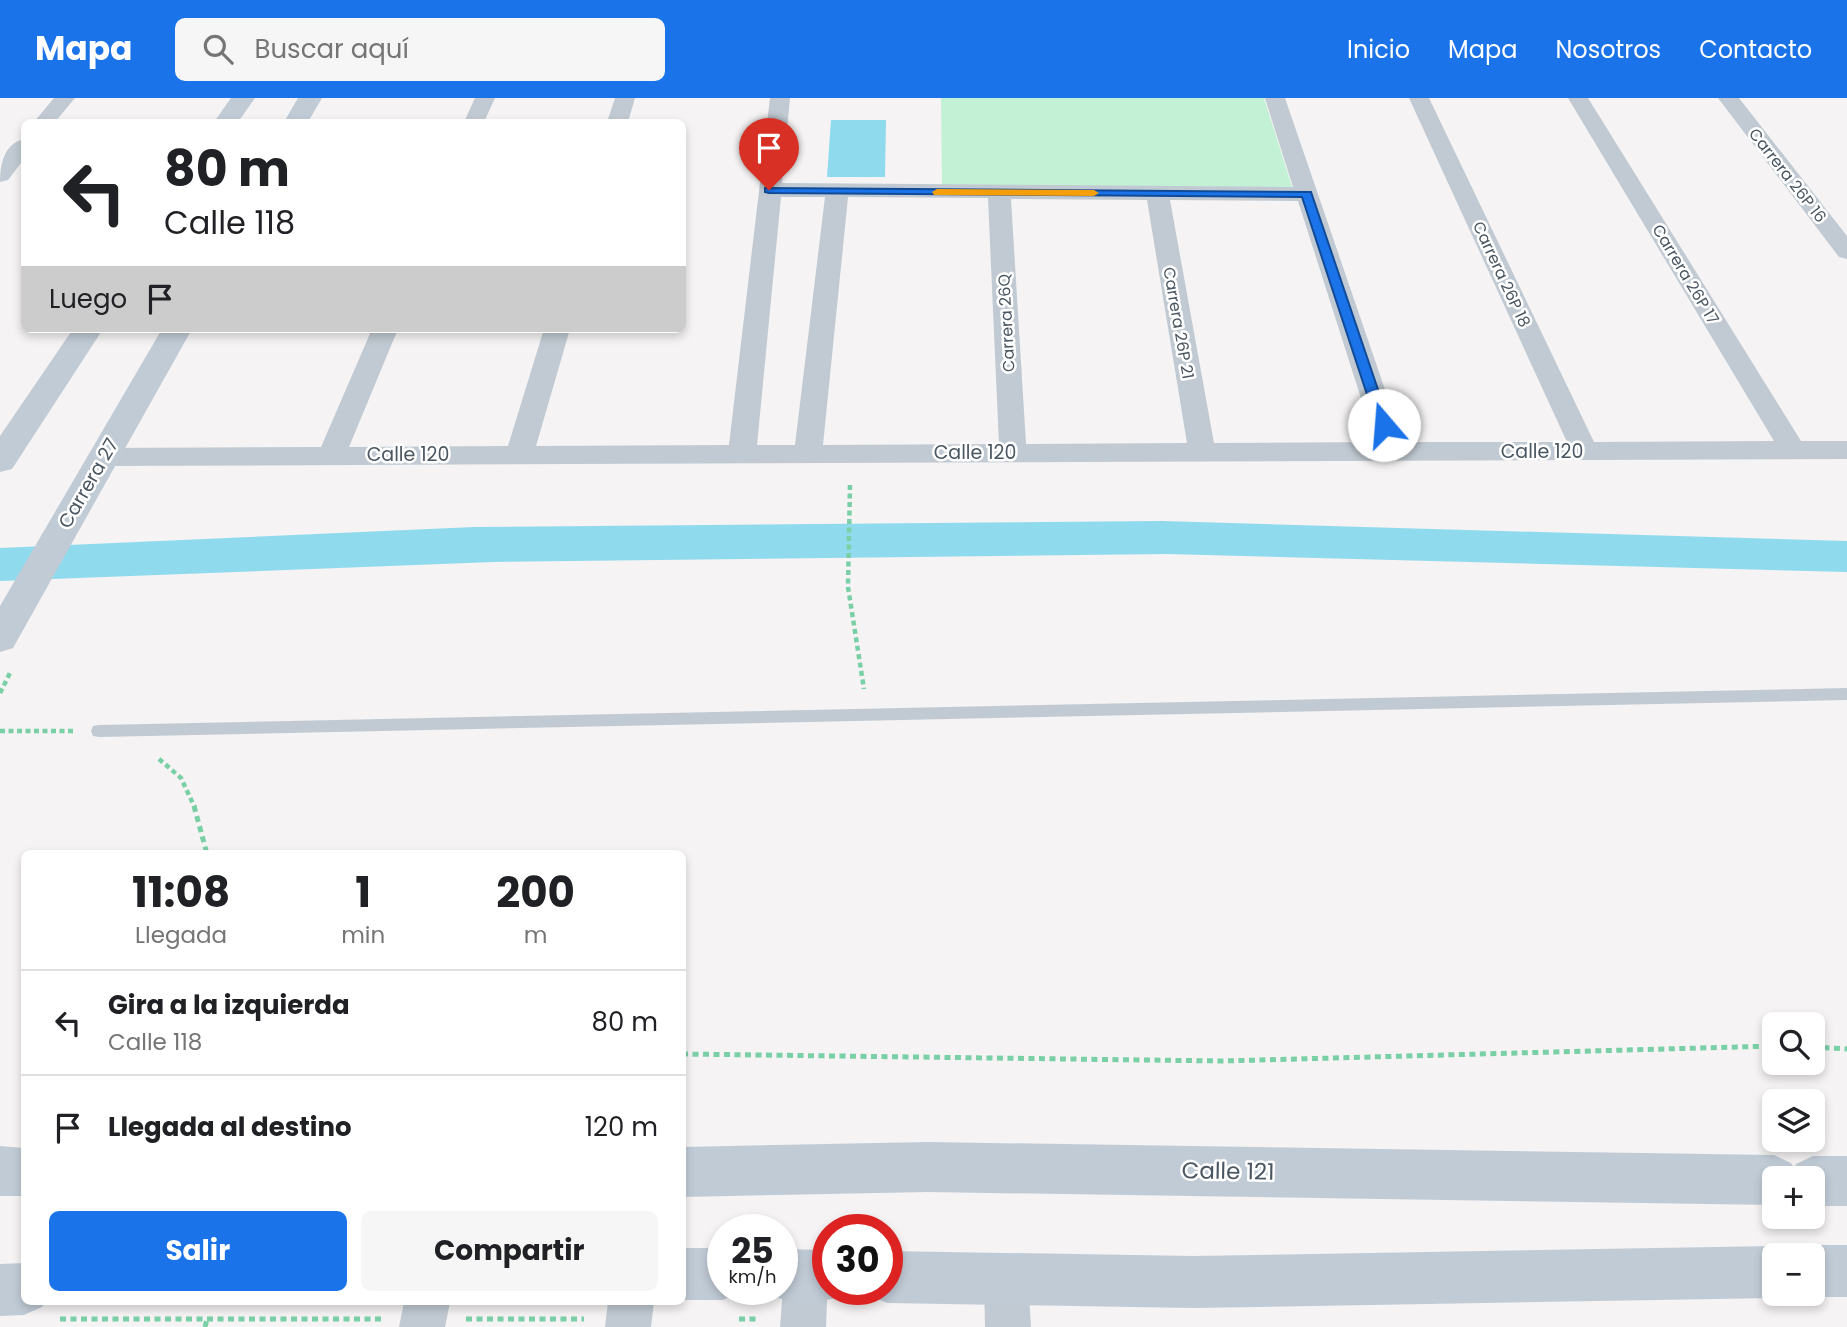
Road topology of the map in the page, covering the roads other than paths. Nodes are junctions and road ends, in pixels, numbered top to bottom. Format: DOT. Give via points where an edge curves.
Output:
graph roads {
  1 [pos="65,98"];
  2 [pos="243,98"];
  3 [pos="310,98"];
  4 [pos="485,98"];
  5 [pos="625,98"];
  6 [pos="780,98"];
  7 [pos="1275,98"];
  8 [pos="1419,98"];
  9 [pos="1578,98"];
  10 [pos="1728,98"];
  11 [pos="47,119"];
  12 [pos="228,119"];
  13 [pos="298,119"];
  14 [pos="475,119"];
  15 [pos="619,119"];
  16 [pos="21,150"];
  17 [pos="0,176"];
  18 [pos="769,190"];
  19 [pos="837,192"];
  20 [pos="999,193"];
  21 [pos="1157,193"];
  22 [pos="1307,194"];
  23 [pos="1847,252"];
  24 [pos="85,333"];
  25 [pos="175,333"];
  26 [pos="383,333"];
  27 [pos="556,333"];
  28 [pos="1585,450"];
  29 [pos="1793,450"];
  30 [pos="1847,450"];
  31 [pos="1392,451"];
  32 [pos="1013,452"];
  33 [pos="1202,452"];
  34 [pos="742,453"];
  35 [pos="808,453"];
  36 [pos="520,454"];
  37 [pos="331,455"];
  38 [pos="103,457"];
  39 [pos="0,461"];
  40 [pos="0,638"];
  41 [pos="1847,694"];
  42 [pos="99,731"];
  43 [pos="0,1171"];
  44 [pos="21,1172"];
  45 [pos="686,1172"];
  46 [pos="1762,1180"];
  47 [pos="1825,1181"];
  48 [pos="1847,1181"];
  49 [pos="1847,1270"];
  50 [pos="1825,1271"];
  51 [pos="1762,1272"];
  52 [pos="686,1273"];
  53 [pos="707,1274"];
  54 [pos="805,1276"];
  55 [pos="903,1280"];
  56 [pos="21,1289"];
  57 [pos="0,1290"];
  58 [pos="1007,1303"];
  59 [pos="426,1305"];
  60 [pos="631,1305"];
  61 [pos="422,1327"];
  62 [pos="628,1327"];
  63 [pos="803,1327"];
  1 -- 11 [label="street"];
  2 -- 12 [label="main road"];
  3 -- 13 [label="main road"];
  4 -- 14 [label="street"];
  5 -- 15 [label="street"];
  6 -- 18 [label="street"];
  7 -- 22 [label="street"];
  8 -- 28 [label="street, Carrera 26P 18"];
  9 -- 29 [label="street, Carrera 26P 17"];
  10 -- 23 [label="street, Carrera 26P 16"];
  16 -- 17 [label="street"];
  18 -- 19 [label="street"];
  18 -- 34 [label="street"];
  19 -- 20 [label="street"];
  19 -- 35 [label="street"];
  20 -- 21 [label="street"];
  20 -- 32 [label="street, Carrera 26Q"];
  21 -- 22 [label="street"];
  21 -- 33 [label="street, Carrera 26P 21"];
  22 -- 31 [label="street"];
  24 -- 39 [label="main road"];
  25 -- 38 [label="main road, Carrera 27"];
  26 -- 37 [label="street"];
  27 -- 36 [label="street"];
  28 -- 29 [label="street, Calle 120"];
  28 -- 31 [label="street, Calle 120"];
  29 -- 30 [label="street, Calle 120"];
  31 -- 33 [label="street, Calle 120"];
  32 -- 33 [label="street, Calle 120"];
  32 -- 35 [label="street, Calle 120"];
  34 -- 35 [label="street, Calle 120"];
  34 -- 36 [label="street, Calle 120"];
  36 -- 37 [label="street, Calle 120"];
  37 -- 38 [label="street, Calle 120"];
  38 -- 40 [label="main road, Carrera 27"];
  41 -- 42 [label="lane"];
  43 -- 44 [label="main road"];
  45 -- 46 [label="main road, Calle 121" via="928,1167"];
  47 -- 48 [label="main road"];
  49 -- 50 [label="main road"];
  51 -- 58 [label="main road" via="1193,1282"];
  52 -- 53 [label="main road"];
  54 -- 63 [label="street"];
  55 -- 58 [label="main road"];
  56 -- 57 [label="main road"];
  59 -- 61 [label="street"];
  60 -- 62 [label="street"];
}
